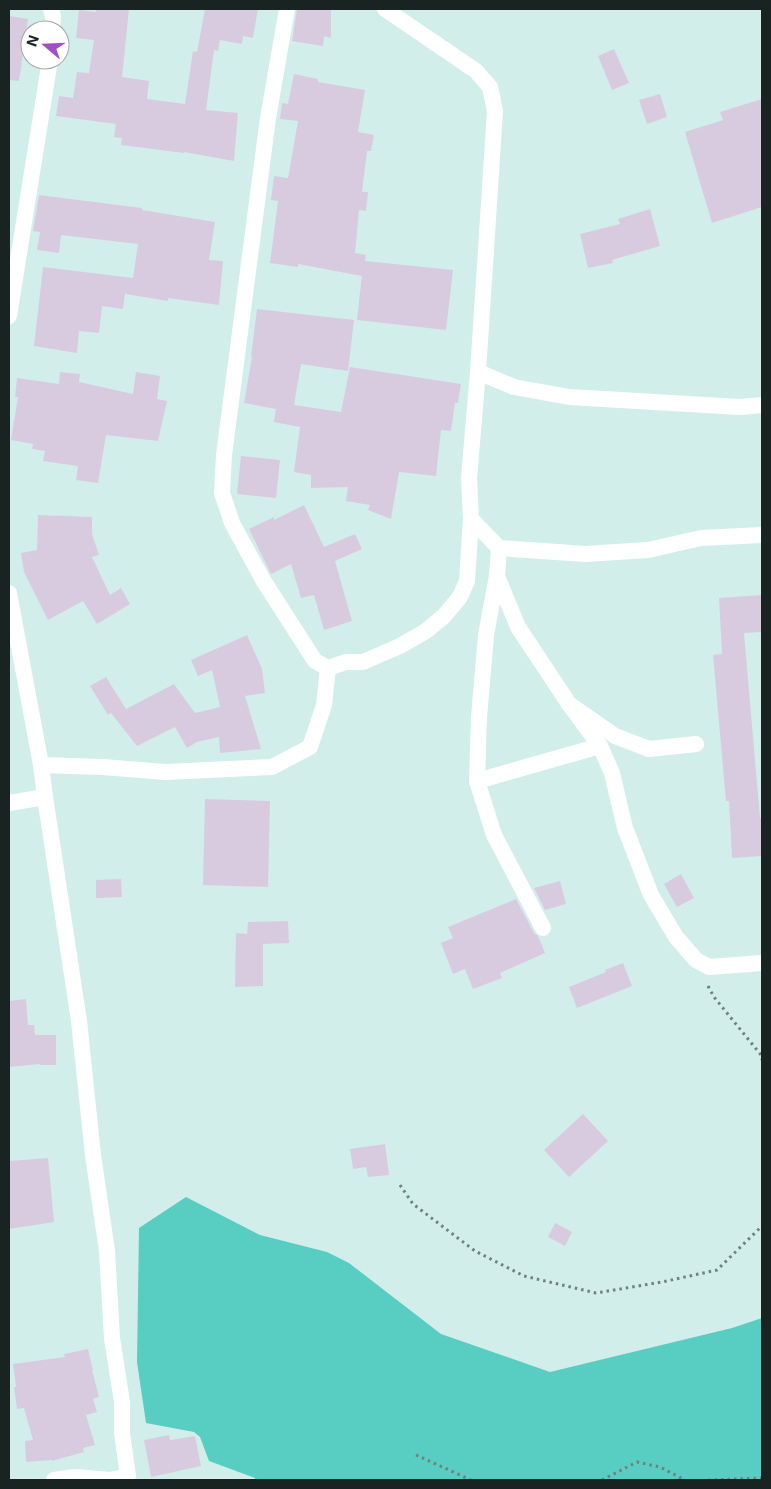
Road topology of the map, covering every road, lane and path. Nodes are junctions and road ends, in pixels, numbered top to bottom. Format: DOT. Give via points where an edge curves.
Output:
graph roads {
  1 [pos="287,9"];
  2 [pos="384,9"];
  3 [pos="48,70"];
  4 [pos="9,313"];
  5 [pos="478,372"];
  6 [pos="762,404"];
  7 [pos="471,519"];
  8 [pos="762,535"];
  9 [pos="499,548"];
  10 [pos="497,576"];
  11 [pos="9,593"];
  12 [pos="328,668"];
  13 [pos="569,704"];
  14 [pos="696,744"];
  15 [pos="600,746"];
  16 [pos="41,765"];
  17 [pos="477,780"];
  18 [pos="45,797"];
  19 [pos="9,803"];
  20 [pos="543,928"];
  21 [pos="696,960"];
  22 [pos="762,963"];
  23 [pos="762,1060"];
  24 [pos="400,1185"];
  25 [pos="762,1226"];
  26 [pos="416,1455"];
  27 [pos="129,1478"];
  28 [pos="762,1478"];
  29 [pos="54,1480"];
  30 [pos="471,1480"];
  31 [pos="602,1480"];
  32 [pos="685,1480"];
  33 [pos="708,1480"];
  1 -- 12 [label="street" via="268,118 224,455 222,493 232,523 263,580 315,661"];
  2 -- 5 [label="street" via="476,71 490,87 495,111"];
  3 -- 4 [label="street"];
  5 -- 6 [label="street" via="514,387 569,397 740,407"];
  5 -- 7 [label="street" via="469,478"];
  7 -- 9 [label="street"];
  7 -- 12 [label="street" via="467,581 460,597 444,616 400,646 363,662 346,662"];
  8 -- 9 [label="street" via="702,538 648,550 585,554"];
  9 -- 10 [label="street"];
  10 -- 13 [label="street" via="518,627"];
  10 -- 17 [label="street" via="486,635"];
  11 -- 16 [label="street"];
  12 -- 16 [label="street" via="324,705 310,747 272,767 165,772"];
  13 -- 14 [label="street" via="615,736 649,750"];
  13 -- 15 [label="street"];
  15 -- 17 [label="street"];
  15 -- 21 [label="street" via="612,773 625,828 651,895 676,937"];
  16 -- 18 [label="street"];
  17 -- 20 [label="street" via="494,835"];
  18 -- 19 [label="street"];
  18 -- 27 [label="street" via="80,1021"];
  21 -- 22 [label="street" via="709,967"];
  21 -- 23 [label="path" via="714,997"];
  24 -- 25 [label="path" via="413,1204 475,1251 524,1276 596,1293 717,1270"];
  26 -- 30 [label="path"];
  27 -- 29 [label="street"];
  28 -- 33 [label="path"];
  31 -- 32 [label="path" via="637,1462 660,1467"];
}
